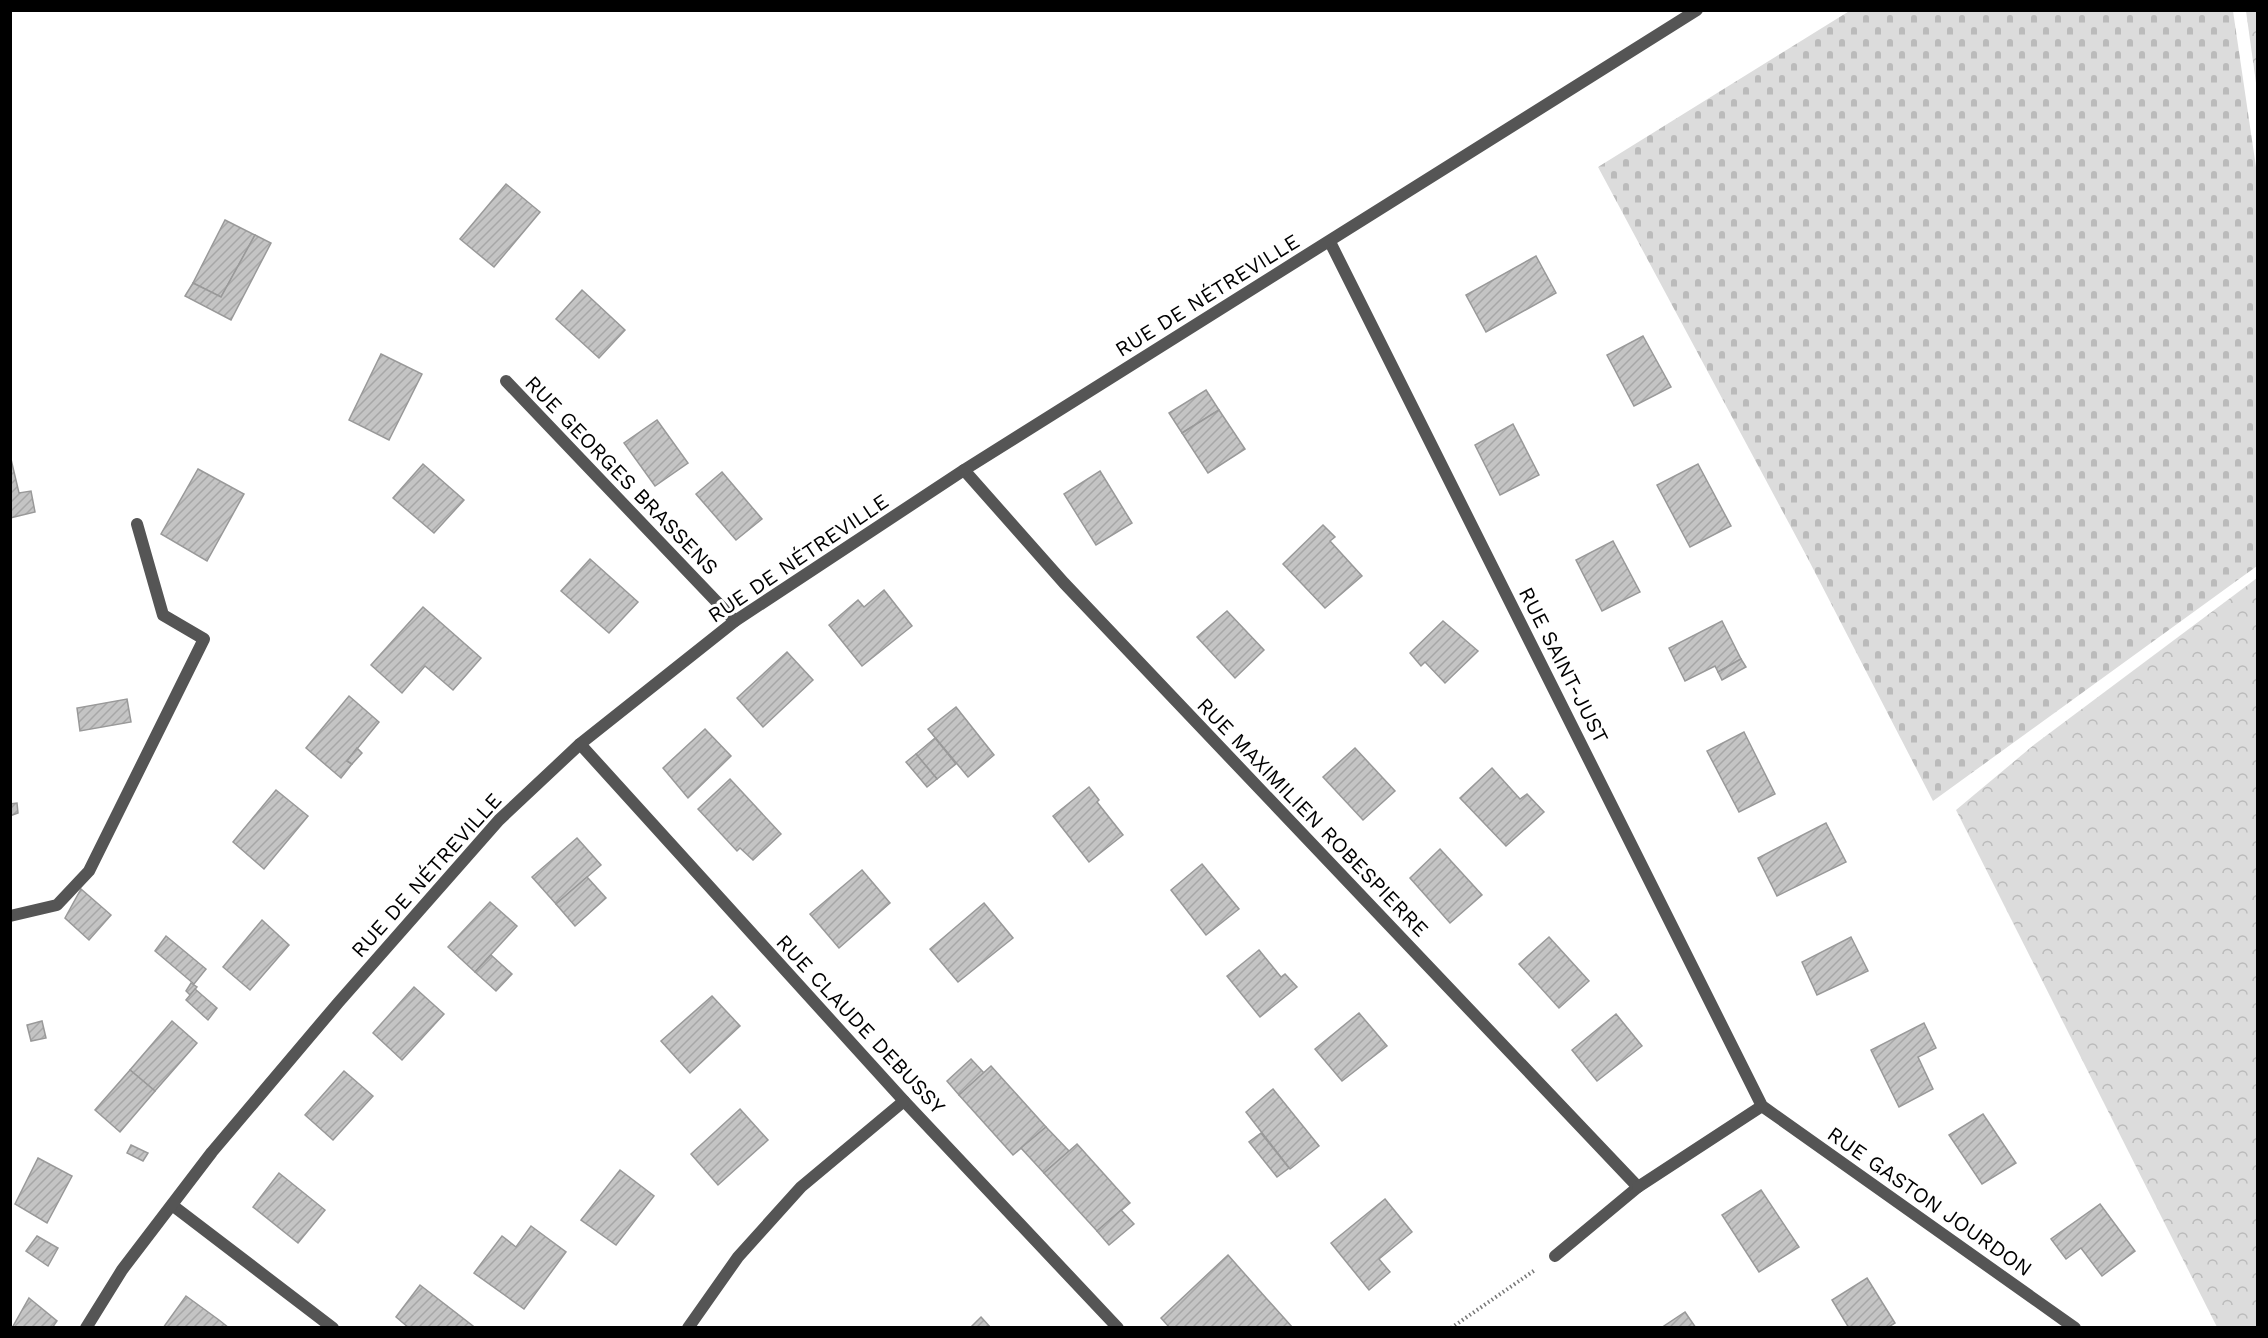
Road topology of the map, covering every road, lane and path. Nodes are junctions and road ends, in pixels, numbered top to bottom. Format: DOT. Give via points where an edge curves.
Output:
graph roads {
  1 [pos="1697,10"];
  2 [pos="1330,242"];
  3 [pos="506,381"];
  4 [pos="964,470"];
  5 [pos="137,524"];
  6 [pos="735,621"];
  7 [pos="580,744"];
  8 [pos="10,916"];
  9 [pos="904,1101"];
  10 [pos="1762,1106"];
  11 [pos="1638,1187"];
  12 [pos="172,1205"];
  13 [pos="1555,1256"];
  14 [pos="86,1328"];
  15 [pos="333,1328"];
  16 [pos="688,1328"];
  17 [pos="1118,1328"];
  18 [pos="1451,1328"];
  19 [pos="2075,1328"];
  1 -- 2 [label="street, RUE DE NÉTREVILLE"];
  2 -- 4 [label="street, RUE DE NÉTREVILLE"];
  2 -- 10 [label="street, RUE SAINT-JUST"];
  3 -- 6 [label="street, RUE GEORGES BRASSENS"];
  4 -- 6 [label="street, RUE DE NÉTREVILLE"];
  4 -- 11 [label="street, RUE MAXIMILIEN ROBESPIERRE" via="1064,583"];
  5 -- 8 [label="street" via="163,615 204,639 89,871 57,905"];
  6 -- 7 [label="street, RUE DE NÉTREVILLE"];
  7 -- 9 [label="street, RUE CLAUDE DEBUSSY"];
  7 -- 12 [label="street, RUE DE NÉTREVILLE" via="499,820 331,1011"];
  9 -- 16 [label="street" via="801,1187 738,1257"];
  9 -- 17 [label="street, RUE CLAUDE DEBUSSY"];
  10 -- 11 [label="street"];
  10 -- 19 [label="street, RUE GASTON JOURDON"];
  11 -- 13 [label="street"];
  12 -- 14 [label="street, RUE DE NÉTREVILLE" via="122,1270"];
  12 -- 15 [label="street"];
  13 -- 18 [label="path"];
}
